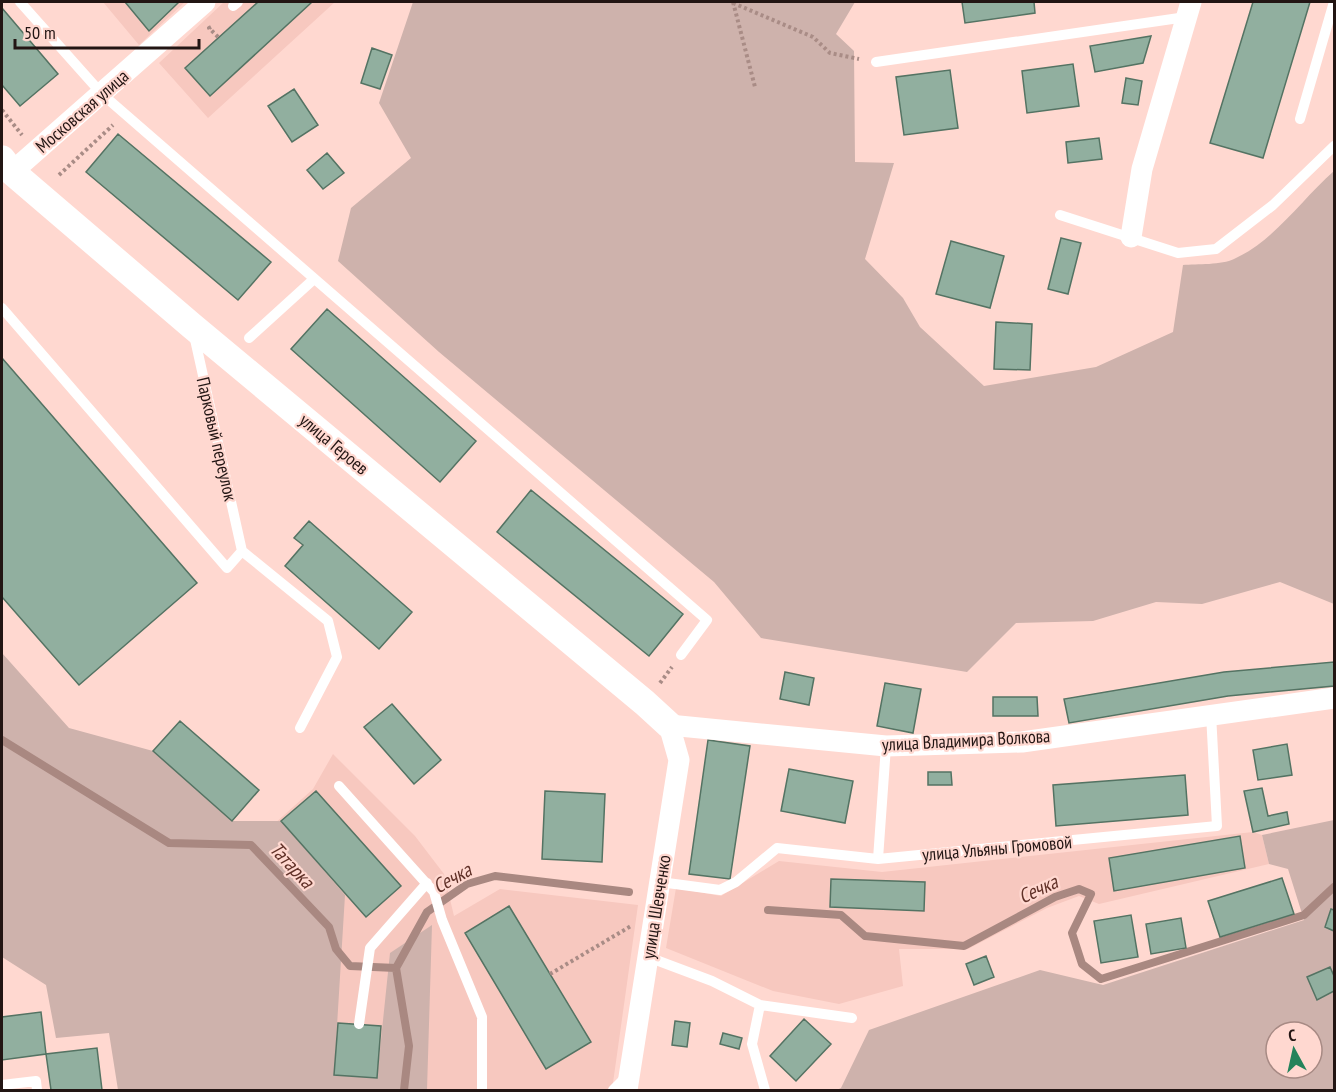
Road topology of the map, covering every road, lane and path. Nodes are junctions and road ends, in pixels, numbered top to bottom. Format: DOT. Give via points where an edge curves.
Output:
graph roads {
  1 [pos="20,2"];
  2 [pos="205,2"];
  3 [pos="733,2"];
  4 [pos="1334,2"];
  5 [pos="1189,9"];
  6 [pos="876,62"];
  7 [pos="755,87"];
  8 [pos="102,94"];
  9 [pos="125,114"];
  10 [pos="1300,119"];
  11 [pos="1335,146"];
  12 [pos="7,166"];
  13 [pos="58,175"];
  14 [pos="1060,215"];
  15 [pos="1131,237"];
  16 [pos="315,279"];
  17 [pos="2,308"];
  18 [pos="192,326"];
  19 [pos="249,338"];
  20 [pos="242,551"];
  21 [pos="681,655"];
  22 [pos="1335,698"];
  23 [pos="645,703"];
  24 [pos="1211,714"];
  25 [pos="669,725"];
  26 [pos="300,728"];
  27 [pos="886,746"];
  28 [pos="339,786"];
  29 [pos="878,859"];
  30 [pos="660,882"];
  31 [pos="427,883"];
  32 [pos="635,924"];
  33 [pos="648,957"];
  34 [pos="550,974"];
  35 [pos="760,1005"];
  36 [pos="852,1018"];
  37 [pos="359,1024"];
  38 [pos="629,1081"];
  39 [pos="2,1085"];
  40 [pos="37,1090"];
  41 [pos="482,1090"];
  42 [pos="612,1090"];
  43 [pos="765,1090"];
  1 -- 8 [label="lane"];
  2 -- 8 [label="street, Московская улица"];
  3 -- 6 [label="path" via="813,37 830,53"];
  3 -- 7 [label="path"];
  4 -- 10 [label="lane"];
  5 -- 6 [label="lane"];
  5 -- 15 [label="street" via="1142,169"];
  8 -- 9 [label="lane"];
  8 -- 12 [label="street, Московская улица"];
  9 -- 13 [label="path"];
  9 -- 16 [label="lane"];
  11 -- 15 [label="lane" via="1274,205 1216,249 1178,253"];
  12 -- 18 [label="street, улица Героев"];
  14 -- 15 [label="lane"];
  16 -- 19 [label="lane"];
  16 -- 21 [label="lane" via="708,620"];
  17 -- 20 [label="lane" via="227,568"];
  18 -- 20 [label="lane, Парковый переулок"];
  18 -- 23 [label="street, улица Героев"];
  20 -- 26 [label="lane" via="328,621 337,657"];
  21 -- 23 [label="path"];
  22 -- 24 [label="street, улица Владимира Волкова"];
  23 -- 25 [label="street, улица Героев"];
  24 -- 27 [label="street, улица Владимира Волкова" via="1022,742"];
  24 -- 29 [label="lane, улица Ульяны Громовой" via="1217,826"];
  25 -- 27 [label="street, улица Владимира Волкова"];
  25 -- 30 [label="street, улица Шевченко" via="679,760"];
  27 -- 29 [label="lane"];
  28 -- 31 [label="lane"];
  29 -- 30 [label="lane, улица Ульяны Громовой" via="777,848 736,882 720,890"];
  30 -- 33 [label="street, улица Шевченко"];
  31 -- 37 [label="lane" via="370,948"];
  31 -- 41 [label="lane" via="434,892 482,1017"];
  32 -- 34 [label="path"];
  33 -- 35 [label="lane" via="712,981"];
  33 -- 38 [label="street, улица Шевченко"];
  35 -- 36 [label="lane"];
  35 -- 43 [label="lane" via="752,1044"];
  38 -- 42 [label="lane"];
  39 -- 40 [label="lane" via="36,1081"];
}
